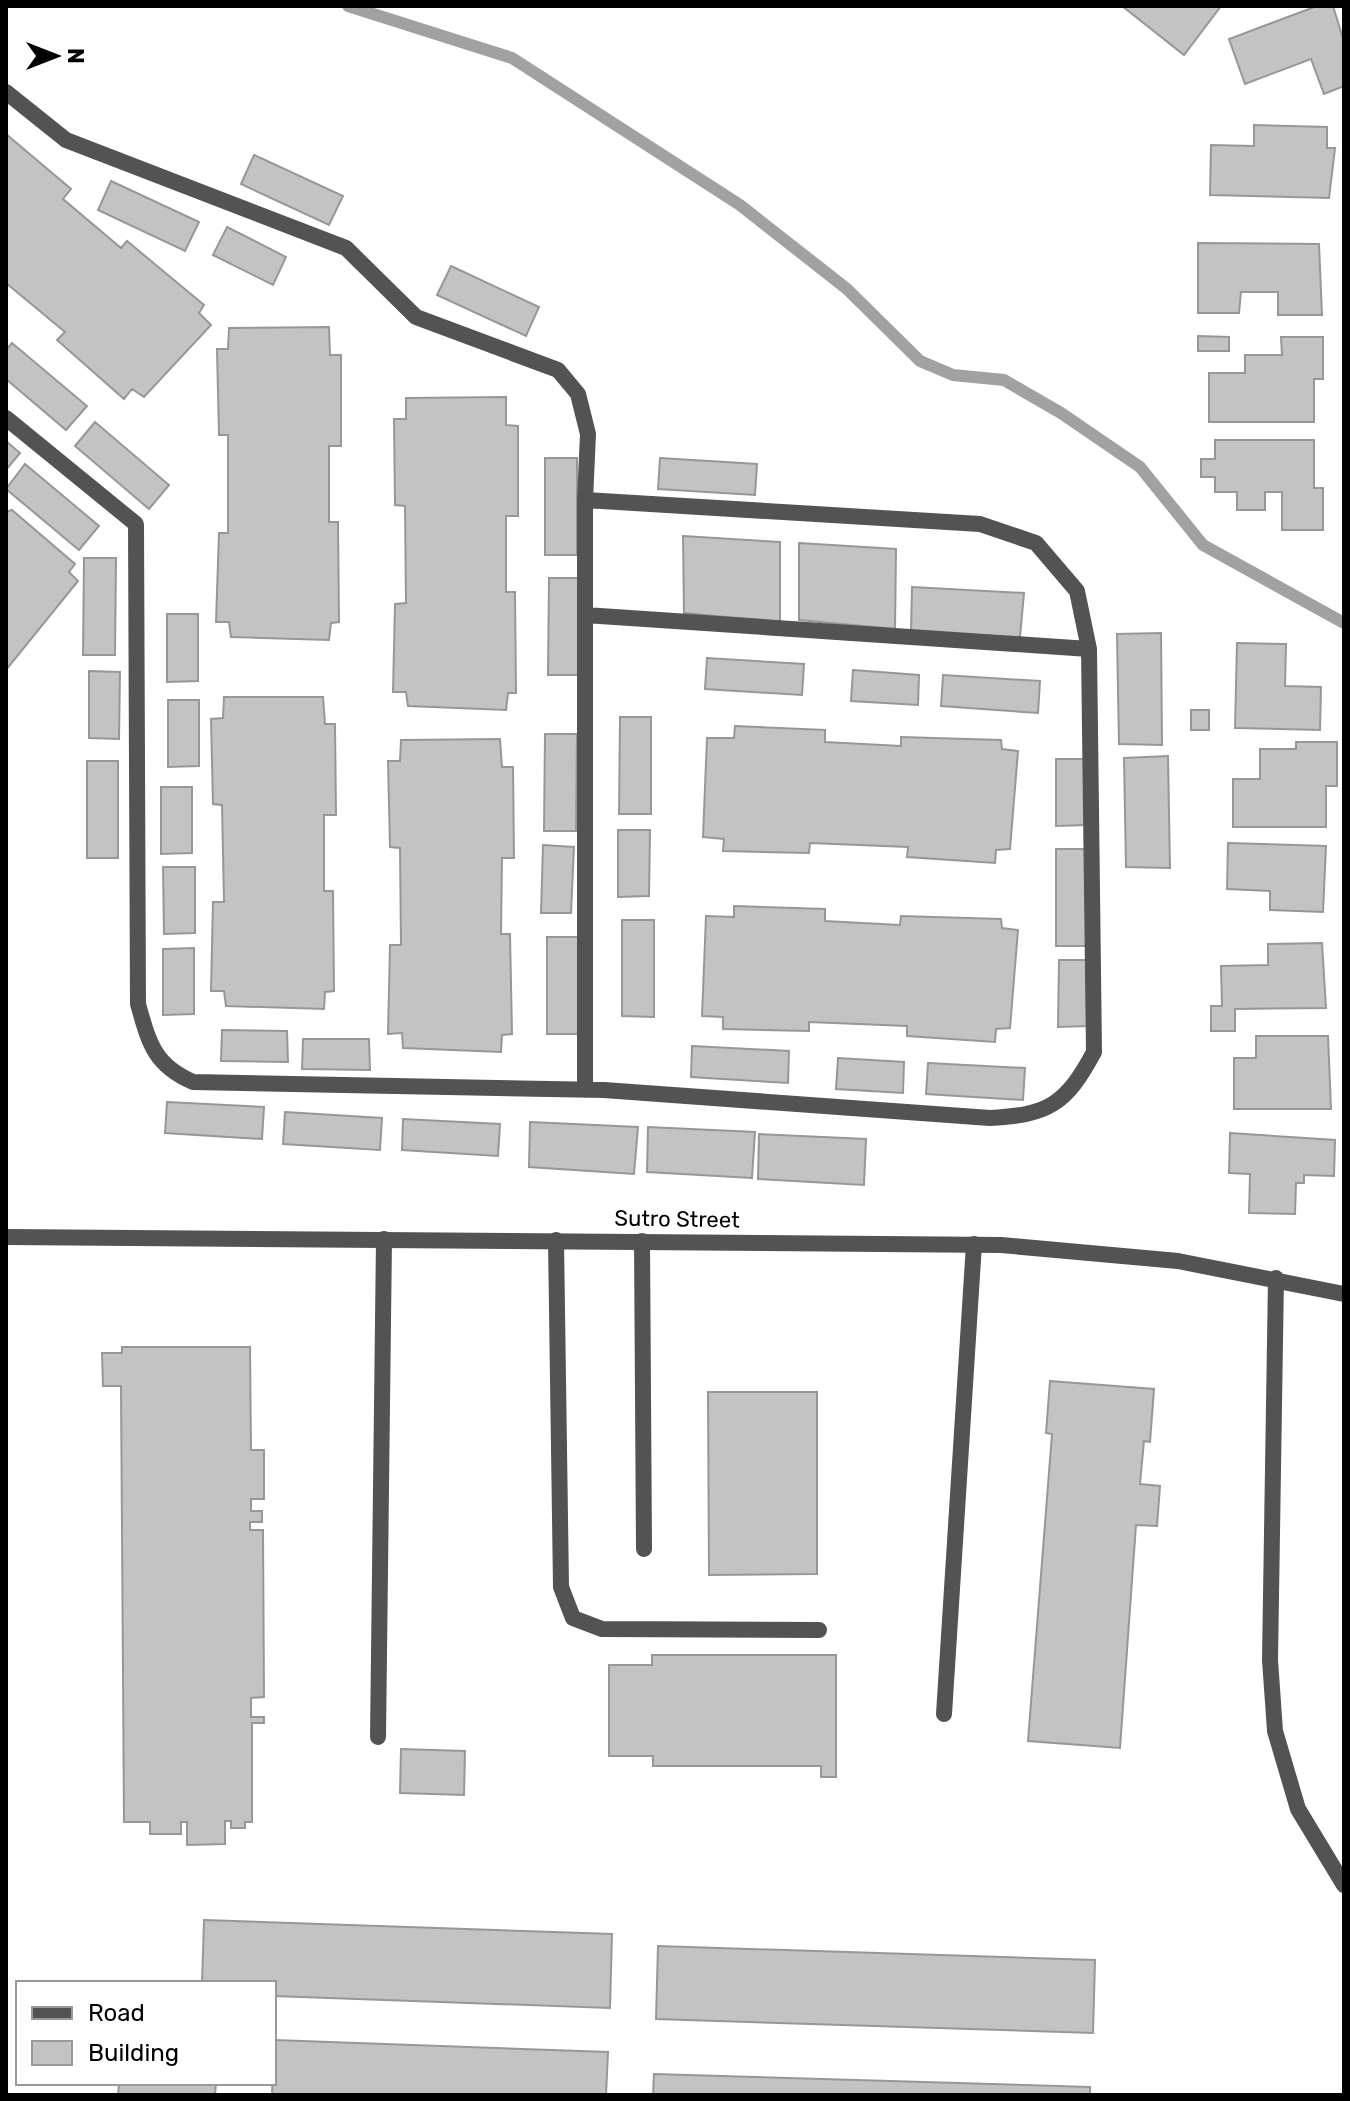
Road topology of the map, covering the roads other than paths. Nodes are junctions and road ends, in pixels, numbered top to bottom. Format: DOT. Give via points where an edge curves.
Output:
graph roads {
  1 [pos="6,92"];
  2 [pos="6,418"];
  3 [pos="585,500"];
  4 [pos="585,615"];
  5 [pos="1089,649"];
  6 [pos="585,1090"];
  7 [pos="6,1237"];
  8 [pos="384,1239"];
  9 [pos="556,1240"];
  10 [pos="642,1241"];
  11 [pos="974,1244"];
  12 [pos="1276,1278"];
  13 [pos="1344,1293"];
  14 [pos="644,1549"];
  15 [pos="819,1630"];
  16 [pos="944,1714"];
  17 [pos="378,1737"];
  18 [pos="1344,1885"];
  1 -- 3 [label="street" via="66,140 346,248 416,317 558,370 578,394 588,434"];
  2 -- 6 [label="street" via="136,524 138,1004 150,1044 169,1071 193,1082"];
  3 -- 4 [label="street"];
  3 -- 5 [label="street" via="980,524 1036,543 1047,555 1077,591"];
  4 -- 5 [label="street"];
  4 -- 6 [label="street"];
  5 -- 6 [label="street" via="1094,1052 1075,1088 1031,1116 990,1118"];
  7 -- 8 [label="street, Sutro Street"];
  8 -- 9 [label="street, Sutro Street"];
  8 -- 17 [label="street"];
  9 -- 10 [label="street, Sutro Street"];
  9 -- 15 [label="street" via="561,1587 573,1618 602,1629"];
  10 -- 11 [label="street, Sutro Street"];
  10 -- 14 [label="street"];
  11 -- 12 [label="street, Sutro Street" via="1091,1251"];
  11 -- 16 [label="street"];
  12 -- 13 [label="street, Sutro Street"];
  12 -- 18 [label="street" via="1270,1660 1275,1731 1298,1809"];
}
